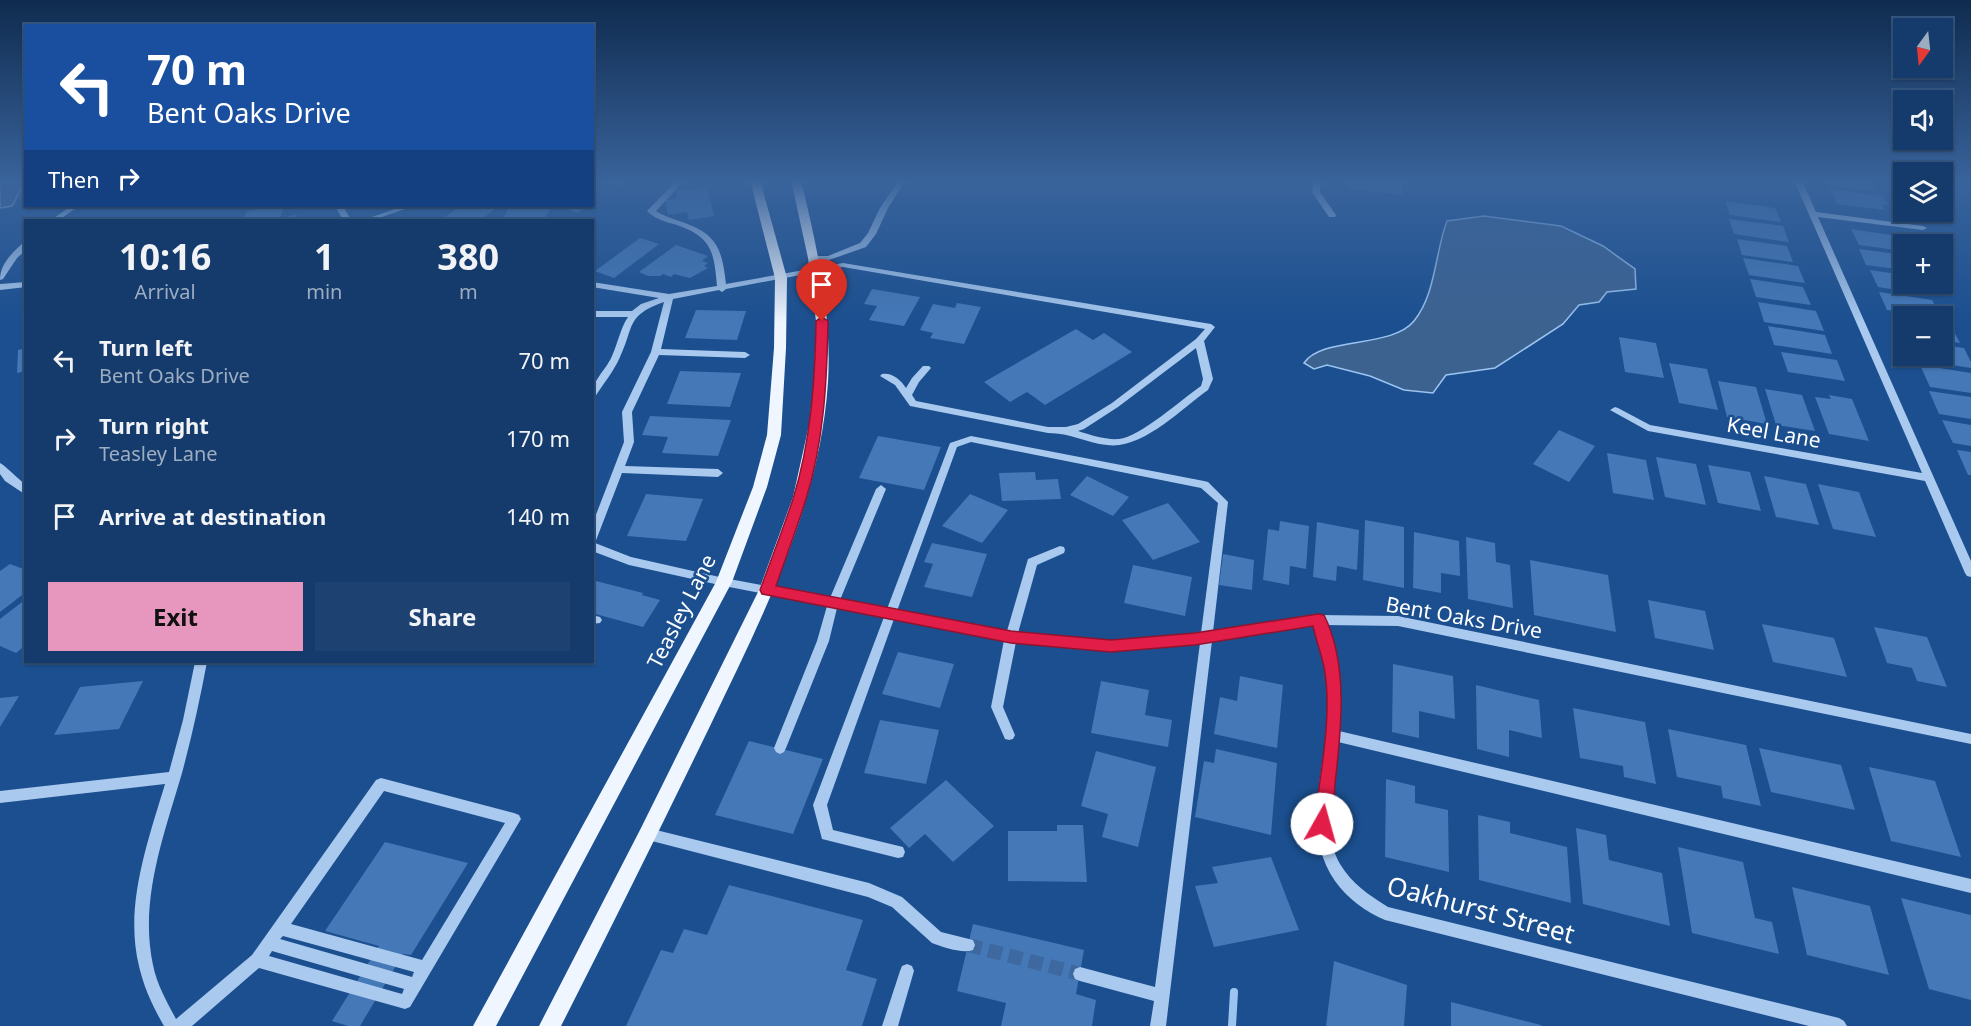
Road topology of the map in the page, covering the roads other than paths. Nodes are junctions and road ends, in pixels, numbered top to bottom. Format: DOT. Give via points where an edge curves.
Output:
graph roads {
  1 [pos="691,228"];
  2 [pos="768,228"];
  3 [pos="807,228"];
  4 [pos="875,228"];
  5 [pos="1821,228"];
  6 [pos="24,247"];
  7 [pos="14,256"];
  8 [pos="0,258"];
  9 [pos="815,265"];
  10 [pos="0,277"];
  11 [pos="781,278"];
  12 [pos="24,284"];
  13 [pos="594,284"];
  14 [pos="0,287"];
  15 [pos="722,289"];
  16 [pos="669,297"];
  17 [pos="594,314"];
  18 [pos="634,314"];
  19 [pos="1199,341"];
  20 [pos="656,352"];
  21 [pos="745,355"];
  22 [pos="926,368"];
  23 [pos="885,376"];
  24 [pos="594,392"];
  25 [pos="907,395"];
  26 [pos="1615,410"];
  27 [pos="1066,430"];
  28 [pos="0,467"];
  29 [pos="619,470"];
  30 [pos="718,473"];
  31 [pos="1930,478"];
  32 [pos="24,489"];
  33 [pos="881,489"];
  34 [pos="594,535"];
  35 [pos="594,547"];
  36 [pos="1060,550"];
  37 [pos="1971,573"];
  38 [pos="724,582"];
  39 [pos="767,590"];
  40 [pos="833,603"];
  41 [pos="890,614"];
  42 [pos="1318,620"];
  43 [pos="1011,637"];
  44 [pos="1204,638"];
  45 [pos="201,663"];
  46 [pos="1009,735"];
  47 [pos="1333,735"];
  48 [pos="1971,739"];
  49 [pos="780,748"];
  50 [pos="174,777"];
  51 [pos="0,797"];
  52 [pos="648,834"];
  53 [pos="898,852"];
  54 [pos="1971,886"];
  55 [pos="280,928"];
  56 [pos="269,943"];
  57 [pos="968,945"];
  58 [pos="257,960"];
  59 [pos="425,968"];
  60 [pos="907,971"];
  61 [pos="1080,974"];
  62 [pos="415,986"];
  63 [pos="1162,996"];
  64 [pos="172,1026"];
  65 [pos="180,1026"];
  66 [pos="484,1026"];
  67 [pos="550,1026"];
  68 [pos="890,1026"];
  69 [pos="1158,1026"];
  70 [pos="1839,1026"];
  1 -- 15 [label="street" via="711,240 718,255"];
  2 -- 11 [label="main road, Teasley Lane"];
  3 -- 9 [label="main road"];
  4 -- 9 [label="street" via="863,245"];
  5 -- 31 [label="street"];
  6 -- 7 [label="street"];
  7 -- 8 [label="street"];
  7 -- 10 [label="street"];
  9 -- 11 [label="street"];
  9 -- 19 [label="street" via="843,265 1211,327"];
  9 -- 39 [label="main road" via="822,321 816,425 800,497"];
  11 -- 15 [label="street"];
  11 -- 38 [label="main road, Teasley Lane" via="774,435 760,487"];
  12 -- 14 [label="street"];
  13 -- 16 [label="street"];
  15 -- 16 [label="street"];
  16 -- 18 [label="street"];
  16 -- 20 [label="street"];
  17 -- 18 [label="street"];
  18 -- 24 [label="street" via="616,357"];
  19 -- 27 [label="street" via="1115,405 1081,426"];
  19 -- 27 [label="street" via="1208,379 1205,388 1146,429 1124,442 1101,441"];
  20 -- 21 [label="street"];
  20 -- 29 [label="street" via="627,412 629,442"];
  22 -- 25 [label="street"];
  23 -- 25 [label="street" via="898,383"];
  25 -- 27 [label="street" via="914,404 932,408"];
  26 -- 31 [label="street, Keel Lane" via="1648,428"];
  28 -- 32 [label="street"];
  29 -- 30 [label="street"];
  29 -- 34 [label="street"];
  31 -- 37 [label="street"];
  33 -- 40 [label="street"];
  35 -- 38 [label="street, Bent Oaks Drive" via="630,561"];
  36 -- 43 [label="street" via="1032,562"];
  38 -- 39 [label="street, Bent Oaks Drive"];
  38 -- 66 [label="main road, Teasley Lane"];
  39 -- 40 [label="street, Bent Oaks Drive"];
  39 -- 52 [label="main road"];
  40 -- 41 [label="street, Bent Oaks Drive"];
  40 -- 49 [label="street" via="823,641"];
  41 -- 43 [label="street, Bent Oaks Drive"];
  41 -- 44 [label="street" via="953,445 971,439 1204,486 1223,502"];
  41 -- 53 [label="street" via="820,805 827,835"];
  42 -- 44 [label="street, Bent Oaks Drive"];
  42 -- 47 [label="street, Oakhurst Street" via="1332,668"];
  42 -- 48 [label="street, Bent Oaks Drive" via="1398,621"];
  43 -- 44 [label="street, Bent Oaks Drive" via="1111,646"];
  43 -- 46 [label="street" via="997,707"];
  44 -- 63 [label="street"];
  45 -- 50 [label="street"];
  47 -- 54 [label="street"];
  47 -- 70 [label="street, Oakhurst Street" via="1322,824 1325,848 1342,881 1385,913"];
  50 -- 51 [label="street"];
  50 -- 64 [label="street" via="145,877 141,917 153,994"];
  52 -- 57 [label="street" via="869,890 897,902 937,938"];
  52 -- 67 [label="main road"];
  55 -- 56 [label="street"];
  55 -- 59 [label="street"];
  55 -- 59 [label="street" via="381,784 514,819"];
  56 -- 58 [label="street"];
  56 -- 62 [label="street"];
  58 -- 62 [label="street" via="405,1002"];
  58 -- 65 [label="street"];
  59 -- 62 [label="street"];
  60 -- 68 [label="street"];
  61 -- 63 [label="street"];
  63 -- 69 [label="street"];
}
